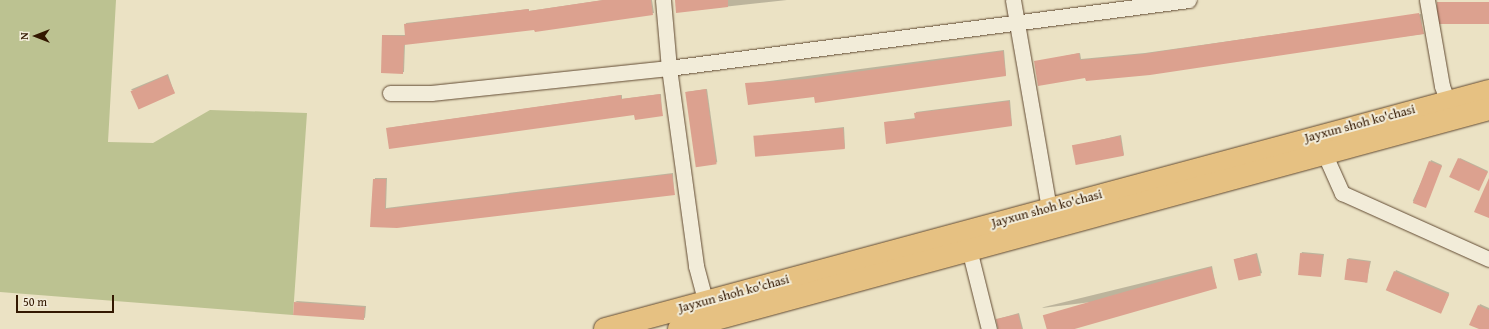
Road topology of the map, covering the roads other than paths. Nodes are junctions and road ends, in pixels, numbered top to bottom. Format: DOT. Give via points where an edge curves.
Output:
graph roads {
  1 [pos="663,0"];
  2 [pos="1013,0"];
  3 [pos="1189,0"];
  4 [pos="1428,0"];
  5 [pos="1017,24"];
  6 [pos="669,68"];
  7 [pos="1489,91"];
  8 [pos="390,93"];
  9 [pos="1447,100"];
  10 [pos="1489,109"];
  11 [pos="1325,155"];
  12 [pos="1048,208"];
  13 [pos="970,249"];
  14 [pos="1489,259"];
  15 [pos="706,302"];
  16 [pos="606,329"];
  17 [pos="679,329"];
  18 [pos="988,329"];
  1 -- 6 [label="street"];
  2 -- 5 [label="street"];
  3 -- 5 [label="street"];
  4 -- 9 [label="street" via="1442,86"];
  5 -- 6 [label="street"];
  5 -- 12 [label="street"];
  6 -- 8 [label="street" via="431,93"];
  6 -- 15 [label="street" via="696,266"];
  7 -- 9 [label="highway, Jayxun shoh ko'chasi"];
  9 -- 12 [label="highway, Jayxun shoh ko'chasi"];
  10 -- 11 [label="highway, Jayxun shoh ko'chasi"];
  11 -- 13 [label="highway, Jayxun shoh ko'chasi"];
  11 -- 14 [label="street" via="1342,193"];
  12 -- 15 [label="highway, Jayxun shoh ko'chasi"];
  13 -- 17 [label="highway, Jayxun shoh ko'chasi"];
  13 -- 18 [label="street"];
  15 -- 16 [label="highway, Jayxun shoh ko'chasi"];
}
